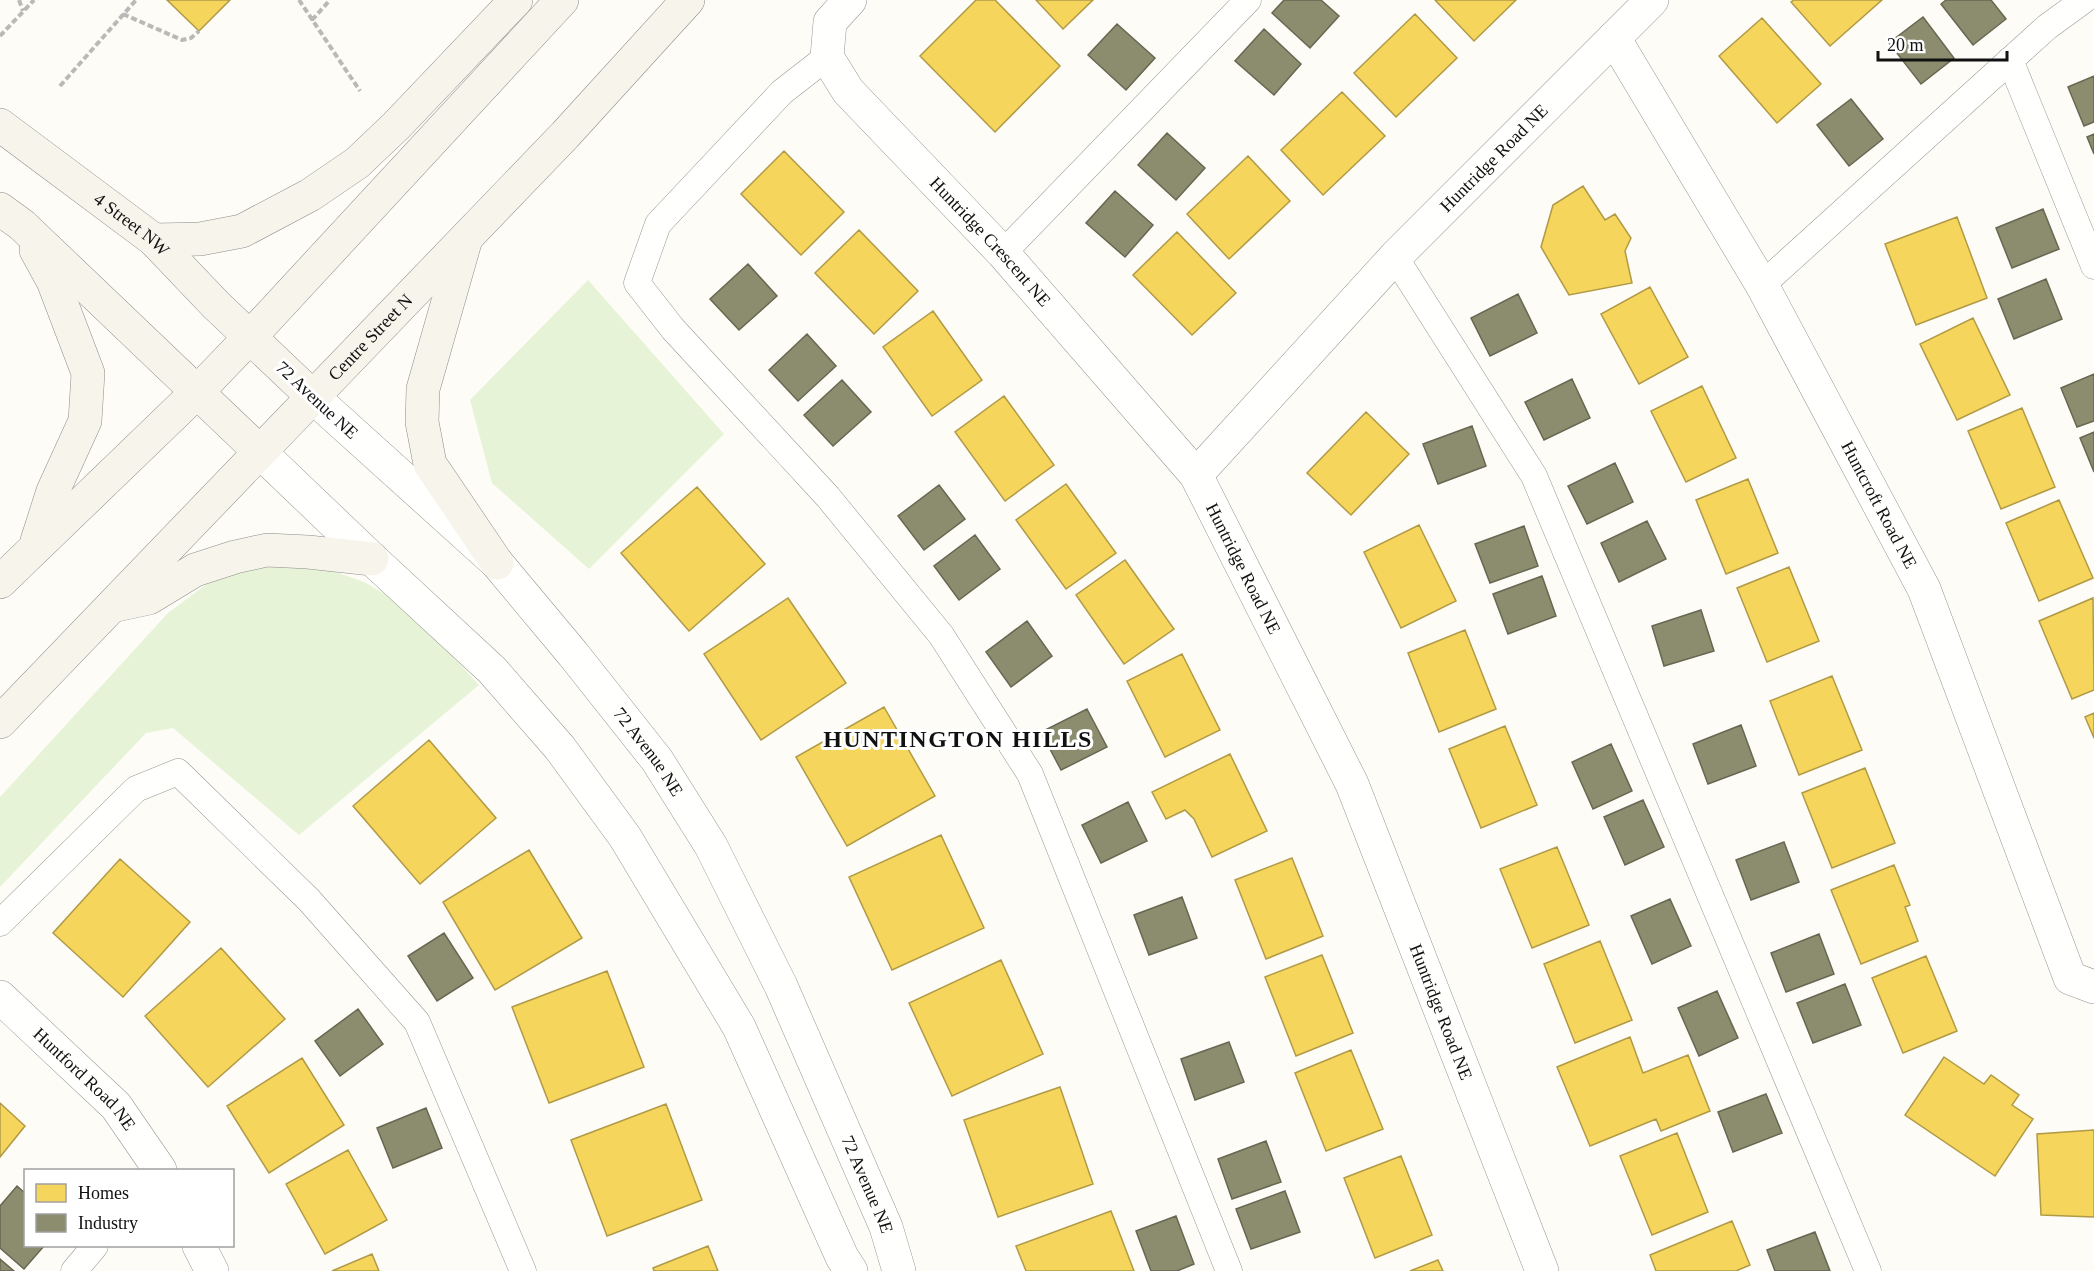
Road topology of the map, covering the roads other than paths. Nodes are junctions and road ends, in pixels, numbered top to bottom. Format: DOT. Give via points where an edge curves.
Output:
graph roads {
  1 [pos="516,0"];
  2 [pos="562,0"];
  3 [pos="688,0"];
  4 [pos="850,0"];
  5 [pos="1248,0"];
  6 [pos="1652,0"];
  7 [pos="2084,0"];
  8 [pos="1614,38"];
  9 [pos="827,57"];
  10 [pos="2010,60"];
  11 [pos="0,125"];
  12 [pos="11,217"];
  13 [pos="467,237"];
  14 [pos="154,240"];
  15 [pos="1003,253"];
  16 [pos="1395,257"];
  17 [pos="2094,266"];
  18 [pos="1762,285"];
  19 [pos="250,337"];
  20 [pos="198,391"];
  21 [pos="313,397"];
  22 [pos="260,452"];
  23 [pos="1196,475"];
  24 [pos="34,548"];
  25 [pos="372,559"];
  26 [pos="497,563"];
  27 [pos="0,582"];
  28 [pos="112,606"];
  29 [pos="0,722"];
  30 [pos="0,923"];
  31 [pos="2094,987"];
  32 [pos="0,997"];
  33 [pos="157,1169"];
  34 [pos="93,1247"];
  35 [pos="200,1247"];
  36 [pos="74,1271"];
  37 [pos="212,1271"];
  38 [pos="523,1271"];
  39 [pos="851,1271"];
  40 [pos="899,1271"];
  41 [pos="1229,1271"];
  42 [pos="1542,1271"];
  43 [pos="1868,1271"];
  1 -- 14 [label="main road" via="357,163 310,195 242,231 200,239"];
  2 -- 19 [label="main road"];
  3 -- 13 [label="main road, Centre Street N"];
  4 -- 9 [label="street" via="830,22"];
  5 -- 15 [label="lane"];
  6 -- 8 [label="street, Huntridge Road NE"];
  7 -- 10 [label="lane"];
  8 -- 16 [label="street, Huntridge Road NE"];
  8 -- 18 [label="street, Huntcroft Road NE"];
  9 -- 15 [label="street, Huntridge Crescent NE" via="848,91"];
  9 -- 41 [label="lane" via="782,92 658,224 637,283 673,329 828,497 941,635 1030,774"];
  10 -- 17 [label="lane"];
  10 -- 18 [label="lane"];
  11 -- 14 [label="main road, 4 Street NW"];
  12 -- 20 [label="main road"];
  12 -- 24 [label="main road" via="53,281 88,373 85,421 53,491"];
  13 -- 21 [label="main road, Centre Street N"];
  13 -- 26 [label="main road" via="423,389 422,422 430,464"];
  14 -- 19 [label="main road, 4 Street NW"];
  15 -- 23 [label="street, Huntridge Crescent NE"];
  16 -- 23 [label="street, Huntridge Road NE"];
  16 -- 43 [label="lane" via="1534,476"];
  18 -- 31 [label="street, Huntcroft Road NE" via="1924,588 2070,978"];
  19 -- 20 [label="main road"];
  19 -- 21 [label="main road, 72 Avenue NE"];
  20 -- 22 [label="main road"];
  20 -- 24 [label="main road"];
  21 -- 22 [label="main road, Centre Street N"];
  21 -- 26 [label="street, 72 Avenue NE"];
  22 -- 25 [label="street"];
  22 -- 28 [label="main road, Centre Street N"];
  23 -- 42 [label="street, Huntridge Road NE" via="1352,784"];
  24 -- 27 [label="main road"];
  25 -- 28 [label="main road" via="267,550 195,570 149,598"];
  25 -- 39 [label="street" via="492,670 561,748 625,837 740,1028"];
  26 -- 40 [label="street, 72 Avenue NE" via="657,760 711,846 782,986 886,1227"];
  28 -- 29 [label="main road, Centre Street N"];
  30 -- 38 [label="lane" via="136,789 178,772 309,900 417,1022"];
  32 -- 33 [label="street, Huntford Road NE" via="116,1106"];
  34 -- 36 [label="lane"];
  35 -- 37 [label="street"];
}
